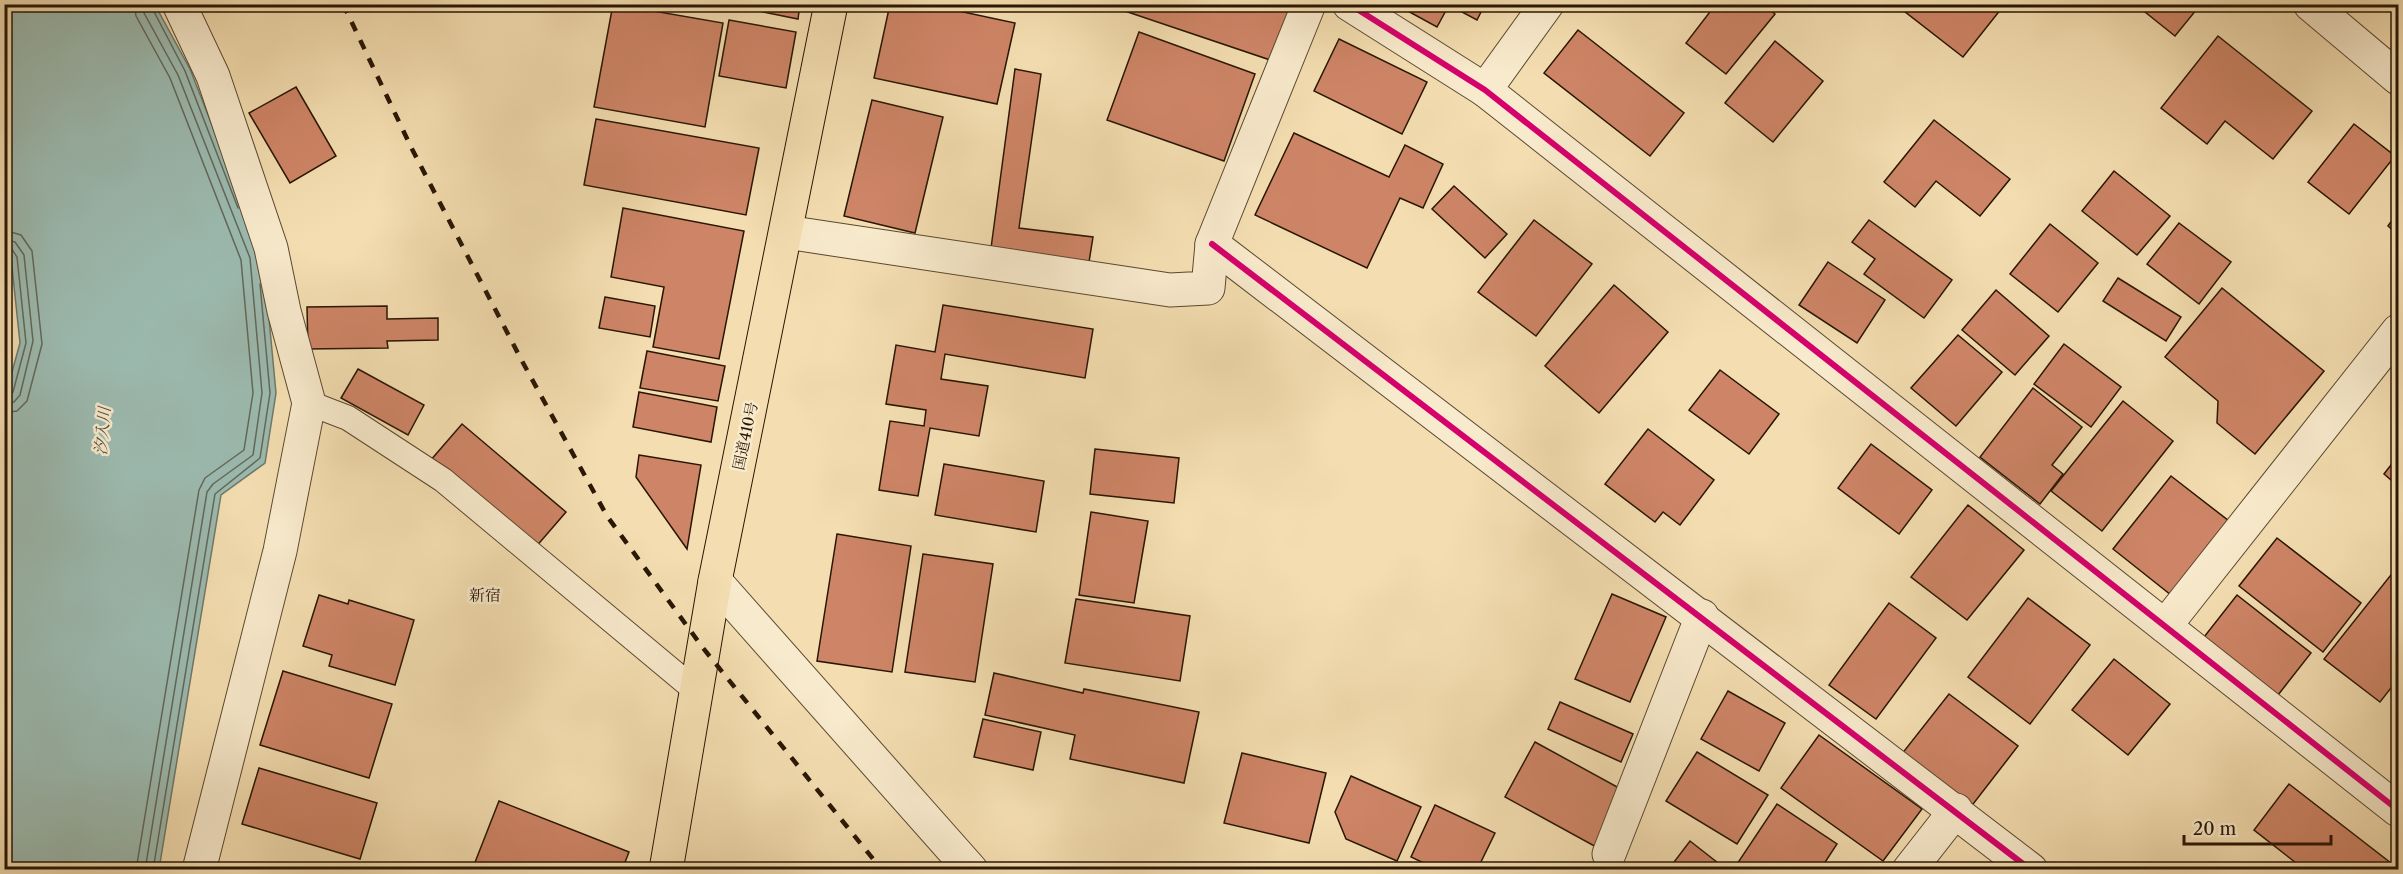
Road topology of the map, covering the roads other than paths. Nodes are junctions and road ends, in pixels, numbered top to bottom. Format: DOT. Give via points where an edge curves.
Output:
graph roads {
  1 [pos="178,4"];
  2 [pos="831,4"];
  3 [pos="1309,4"];
  4 [pos="1349,4"];
  5 [pos="1547,4"];
  6 [pos="2310,4"];
  7 [pos="2398,78"];
  8 [pos="1485,90"];
  9 [pos="786,232"];
  10 [pos="1212,244"];
  11 [pos="2398,331"];
  12 [pos="309,403"];
  13 [pos="716,581"];
  14 [pos="1702,616"];
  15 [pos="2165,626"];
  16 [pos="695,690"];
  17 [pos="1956,810"];
  18 [pos="2398,810"];
  19 [pos="1609,854"];
  20 [pos="199,870"];
  21 [pos="666,870"];
  22 [pos="971,870"];
  23 [pos="1910,870"];
  24 [pos="2031,870"];
  1 -- 12 [label="street" via="213,76 271,248"];
  2 -- 9 [label="highway, 国道410号"];
  3 -- 10 [label="street"];
  4 -- 8 [label="street"];
  5 -- 8 [label="street"];
  6 -- 7 [label="street"];
  8 -- 15 [label="street"];
  9 -- 10 [label="street" via="1170,290 1208,288"];
  9 -- 13 [label="highway, 国道410号"];
  10 -- 14 [label="street"];
  11 -- 15 [label="street"];
  12 -- 16 [label="lane" via="348,418 443,480"];
  12 -- 20 [label="street" via="280,551"];
  13 -- 16 [label="highway, 国道410号"];
  13 -- 22 [label="street"];
  14 -- 17 [label="street"];
  14 -- 19 [label="street"];
  15 -- 18 [label="street"];
  16 -- 21 [label="highway, 国道410号"];
  17 -- 23 [label="street"];
  17 -- 24 [label="street"];
}
